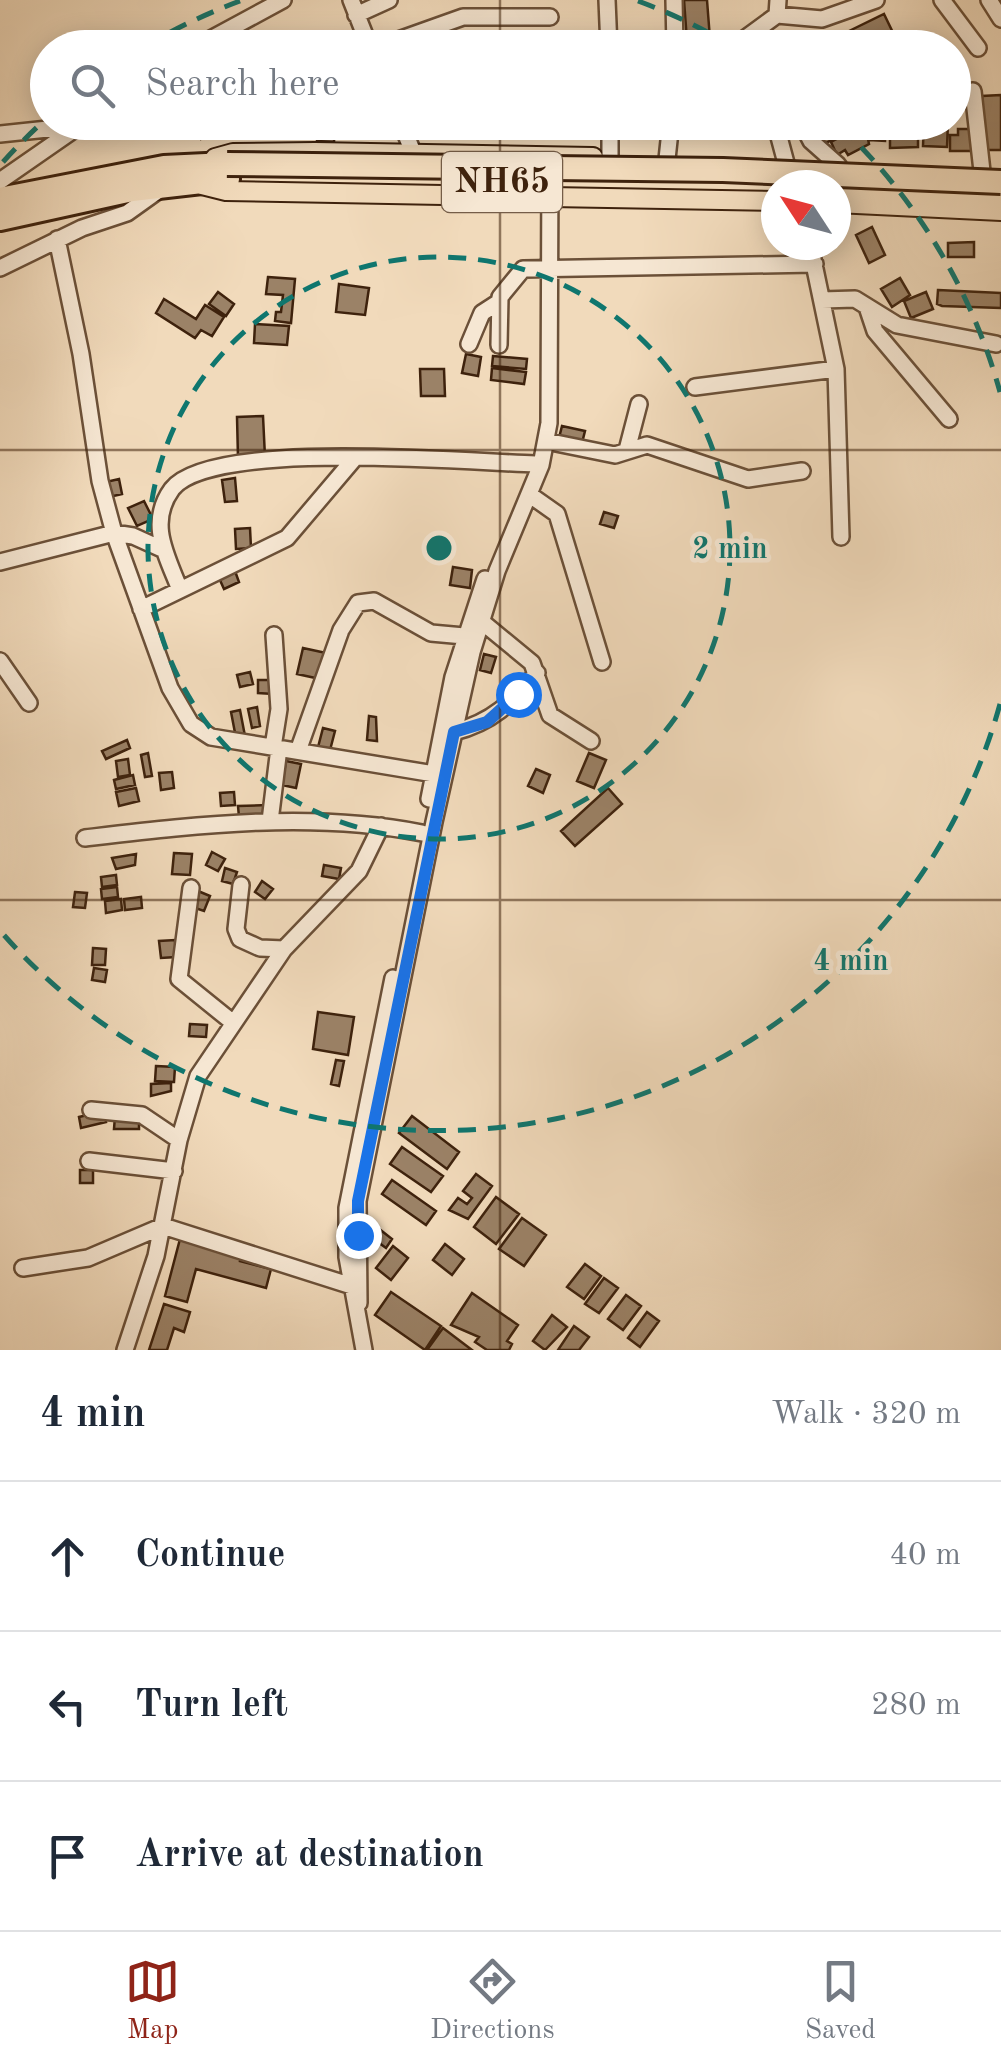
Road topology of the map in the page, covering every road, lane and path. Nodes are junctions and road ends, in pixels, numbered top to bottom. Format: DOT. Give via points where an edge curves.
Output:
graph roads {
  1 [pos="283,0"];
  2 [pos="390,0"];
  3 [pos="607,0"];
  4 [pos="674,0"];
  5 [pos="876,0"];
  6 [pos="942,0"];
  7 [pos="354,7"];
  8 [pos="778,8"];
  9 [pos="550,18"];
  10 [pos="227,30"];
  11 [pos="365,30"];
  12 [pos="427,30"];
  13 [pos="608,30"];
  14 [pos="675,30"];
  15 [pos="753,30"];
  16 [pos="964,30"];
  17 [pos="971,39"];
  18 [pos="978,48"];
  19 [pos="973,91"];
  20 [pos="30,130"];
  21 [pos="0,134"];
  22 [pos="60,140"];
  23 [pos="408,140"];
  24 [pos="610,140"];
  25 [pos="669,140"];
  26 [pos="780,140"];
  27 [pos="810,140"];
  28 [pos="414,155"];
  29 [pos="550,156"];
  30 [pos="610,158"];
  31 [pos="667,159"];
  32 [pos="786,163"];
  33 [pos="838,165"];
  34 [pos="228,171"];
  35 [pos="191,173"];
  36 [pos="995,175"];
  37 [pos="0,181"];
  38 [pos="165,185"];
  39 [pos="761,188"];
  40 [pos="851,191"];
  41 [pos="551,196"];
  42 [pos="1001,197"];
  43 [pos="0,198"];
  44 [pos="761,201"];
  45 [pos="851,204"];
  46 [pos="1001,211"];
  47 [pos="0,219"];
  48 [pos="57,238"];
  49 [pos="813,260"];
  50 [pos="814,264"];
  51 [pos="550,266"];
  52 [pos="0,268"];
  53 [pos="822,300"];
  54 [pos="499,302"];
  55 [pos="867,307"];
  56 [pos="469,344"];
  57 [pos="996,344"];
  58 [pos="500,345"];
  59 [pos="836,369"];
  60 [pos="696,387"];
  61 [pos="639,404"];
  62 [pos="949,419"];
  63 [pos="549,423"];
  64 [pos="546,440"];
  65 [pos="627,450"];
  66 [pos="354,459"];
  67 [pos="535,464"];
  68 [pos="802,472"];
  69 [pos="530,495"];
  70 [pos="114,534"];
  71 [pos="841,538"];
  72 [pos="164,550"];
  73 [pos="0,562"];
  74 [pos="180,590"];
  75 [pos="142,608"];
  76 [pos="481,621"];
  77 [pos="274,634"];
  78 [pos="464,636"];
  79 [pos="602,662"];
  80 [pos="1,665"];
  81 [pos="537,673"];
  82 [pos="30,703"];
  83 [pos="454,732"];
  84 [pos="592,741"];
  85 [pos="276,747"];
  86 [pos="298,751"];
  87 [pos="434,774"];
  88 [pos="270,821"];
  89 [pos="380,826"];
  90 [pos="422,833"];
  91 [pos="85,838"];
  92 [pos="241,885"];
  93 [pos="192,888"];
  94 [pos="284,950"];
  95 [pos="397,985"];
  96 [pos="231,1022"];
  97 [pos="92,1110"];
  98 [pos="179,1140"];
  99 [pos="89,1161"];
  100 [pos="174,1170"];
  101 [pos="163,1226"];
  102 [pos="23,1268"];
  103 [pos="357,1295"];
  104 [pos="124,1350"];
  105 [pos="364,1350"];
  1 -- 10 [label="street"];
  2 -- 7 [label="street"];
  3 -- 13 [label="street"];
  4 -- 14 [label="street"];
  5 -- 8 [label="street" via="822,19"];
  6 -- 16 [label="street"];
  7 -- 11 [label="street"];
  8 -- 15 [label="street"];
  9 -- 12 [label="street" via="485,14"];
  17 -- 18 [label="street"];
  19 -- 36 [label="street"];
  20 -- 21 [label="street"];
  22 -- 37 [label="street"];
  23 -- 28 [label="street"];
  24 -- 30 [label="street"];
  25 -- 31 [label="street"];
  26 -- 32 [label="street"];
  27 -- 33 [label="street"];
  28 -- 29 [label="main road"];
  28 -- 35 [label="main road" via="233,153"];
  29 -- 30 [label="main road"];
  29 -- 41 [label="street"];
  30 -- 31 [label="main road"];
  31 -- 32 [label="main road"];
  32 -- 33 [label="main road"];
  33 -- 36 [label="main road"];
  34 -- 35 [label="highway, NH65"];
  34 -- 36 [label="highway, NH65, bridge"];
  34 -- 39 [label="highway, NH65"];
  35 -- 38 [label="highway, NH65"];
  35 -- 41 [label="main road" via="226,191"];
  35 -- 43 [label="highway, NH65"];
  38 -- 47 [label="highway, NH65"];
  38 -- 48 [label="street" via="127,213"];
  40 -- 42 [label="highway"];
  41 -- 44 [label="main road"];
  41 -- 51 [label="street"];
  45 -- 46 [label="main road"];
  48 -- 52 [label="street"];
  48 -- 70 [label="street"];
  49 -- 50 [label="street"];
  50 -- 51 [label="street"];
  50 -- 53 [label="street"];
  51 -- 54 [label="street" via="516,273"];
  51 -- 63 [label="street"];
  53 -- 55 [label="street" via="855,299"];
  53 -- 59 [label="street"];
  54 -- 56 [label="street" via="482,314"];
  54 -- 58 [label="street"];
  55 -- 57 [label="street" via="916,330"];
  55 -- 62 [label="street" via="875,331"];
  59 -- 60 [label="street"];
  59 -- 71 [label="street"];
  61 -- 65 [label="street"];
  63 -- 64 [label="street"];
  63 -- 67 [label="street"];
  64 -- 65 [label="street" via="604,454"];
  64 -- 69 [label="street"];
  65 -- 68 [label="street" via="666,449 734,477"];
  66 -- 67 [label="street"];
  66 -- 72 [label="street" via="284,458 186,476 164,504"];
  66 -- 74 [label="street" via="298,530"];
  67 -- 78 [label="street"];
  69 -- 76 [label="street"];
  69 -- 79 [label="street" via="556,514"];
  70 -- 72 [label="street"];
  70 -- 73 [label="street"];
  70 -- 75 [label="street"];
  72 -- 74 [label="street"];
  74 -- 75 [label="street"];
  75 -- 85 [label="street" via="170,688 191,724 212,737"];
  76 -- 81 [label="street"];
  76 -- 83 [label="street"];
  77 -- 85 [label="street"];
  78 -- 86 [label="street" via="432,633 374,600 358,603 341,630"];
  78 -- 87 [label="street"];
  80 -- 82 [label="street"];
  81 -- 83 [label="street" via="502,712"];
  81 -- 84 [label="street" via="550,715"];
  83 -- 95 [label="street"];
  85 -- 86 [label="street"];
  85 -- 88 [label="street"];
  86 -- 87 [label="street"];
  87 -- 90 [label="street"];
  88 -- 89 [label="street"];
  88 -- 91 [label="street"];
  89 -- 90 [label="street"];
  89 -- 94 [label="street" via="359,871"];
  90 -- 95 [label="street"];
  92 -- 94 [label="street" via="240,938"];
  93 -- 96 [label="street" via="179,979"];
  94 -- 96 [label="street"];
  95 -- 103 [label="street" via="358,1201"];
  96 -- 98 [label="street" via="198,1076"];
  97 -- 98 [label="street" via="142,1116"];
  98 -- 100 [label="street"];
  99 -- 100 [label="street"];
  100 -- 101 [label="street"];
  101 -- 102 [label="street" via="88,1258"];
  101 -- 103 [label="street"];
  101 -- 104 [label="street"];
  103 -- 105 [label="street"];
}
